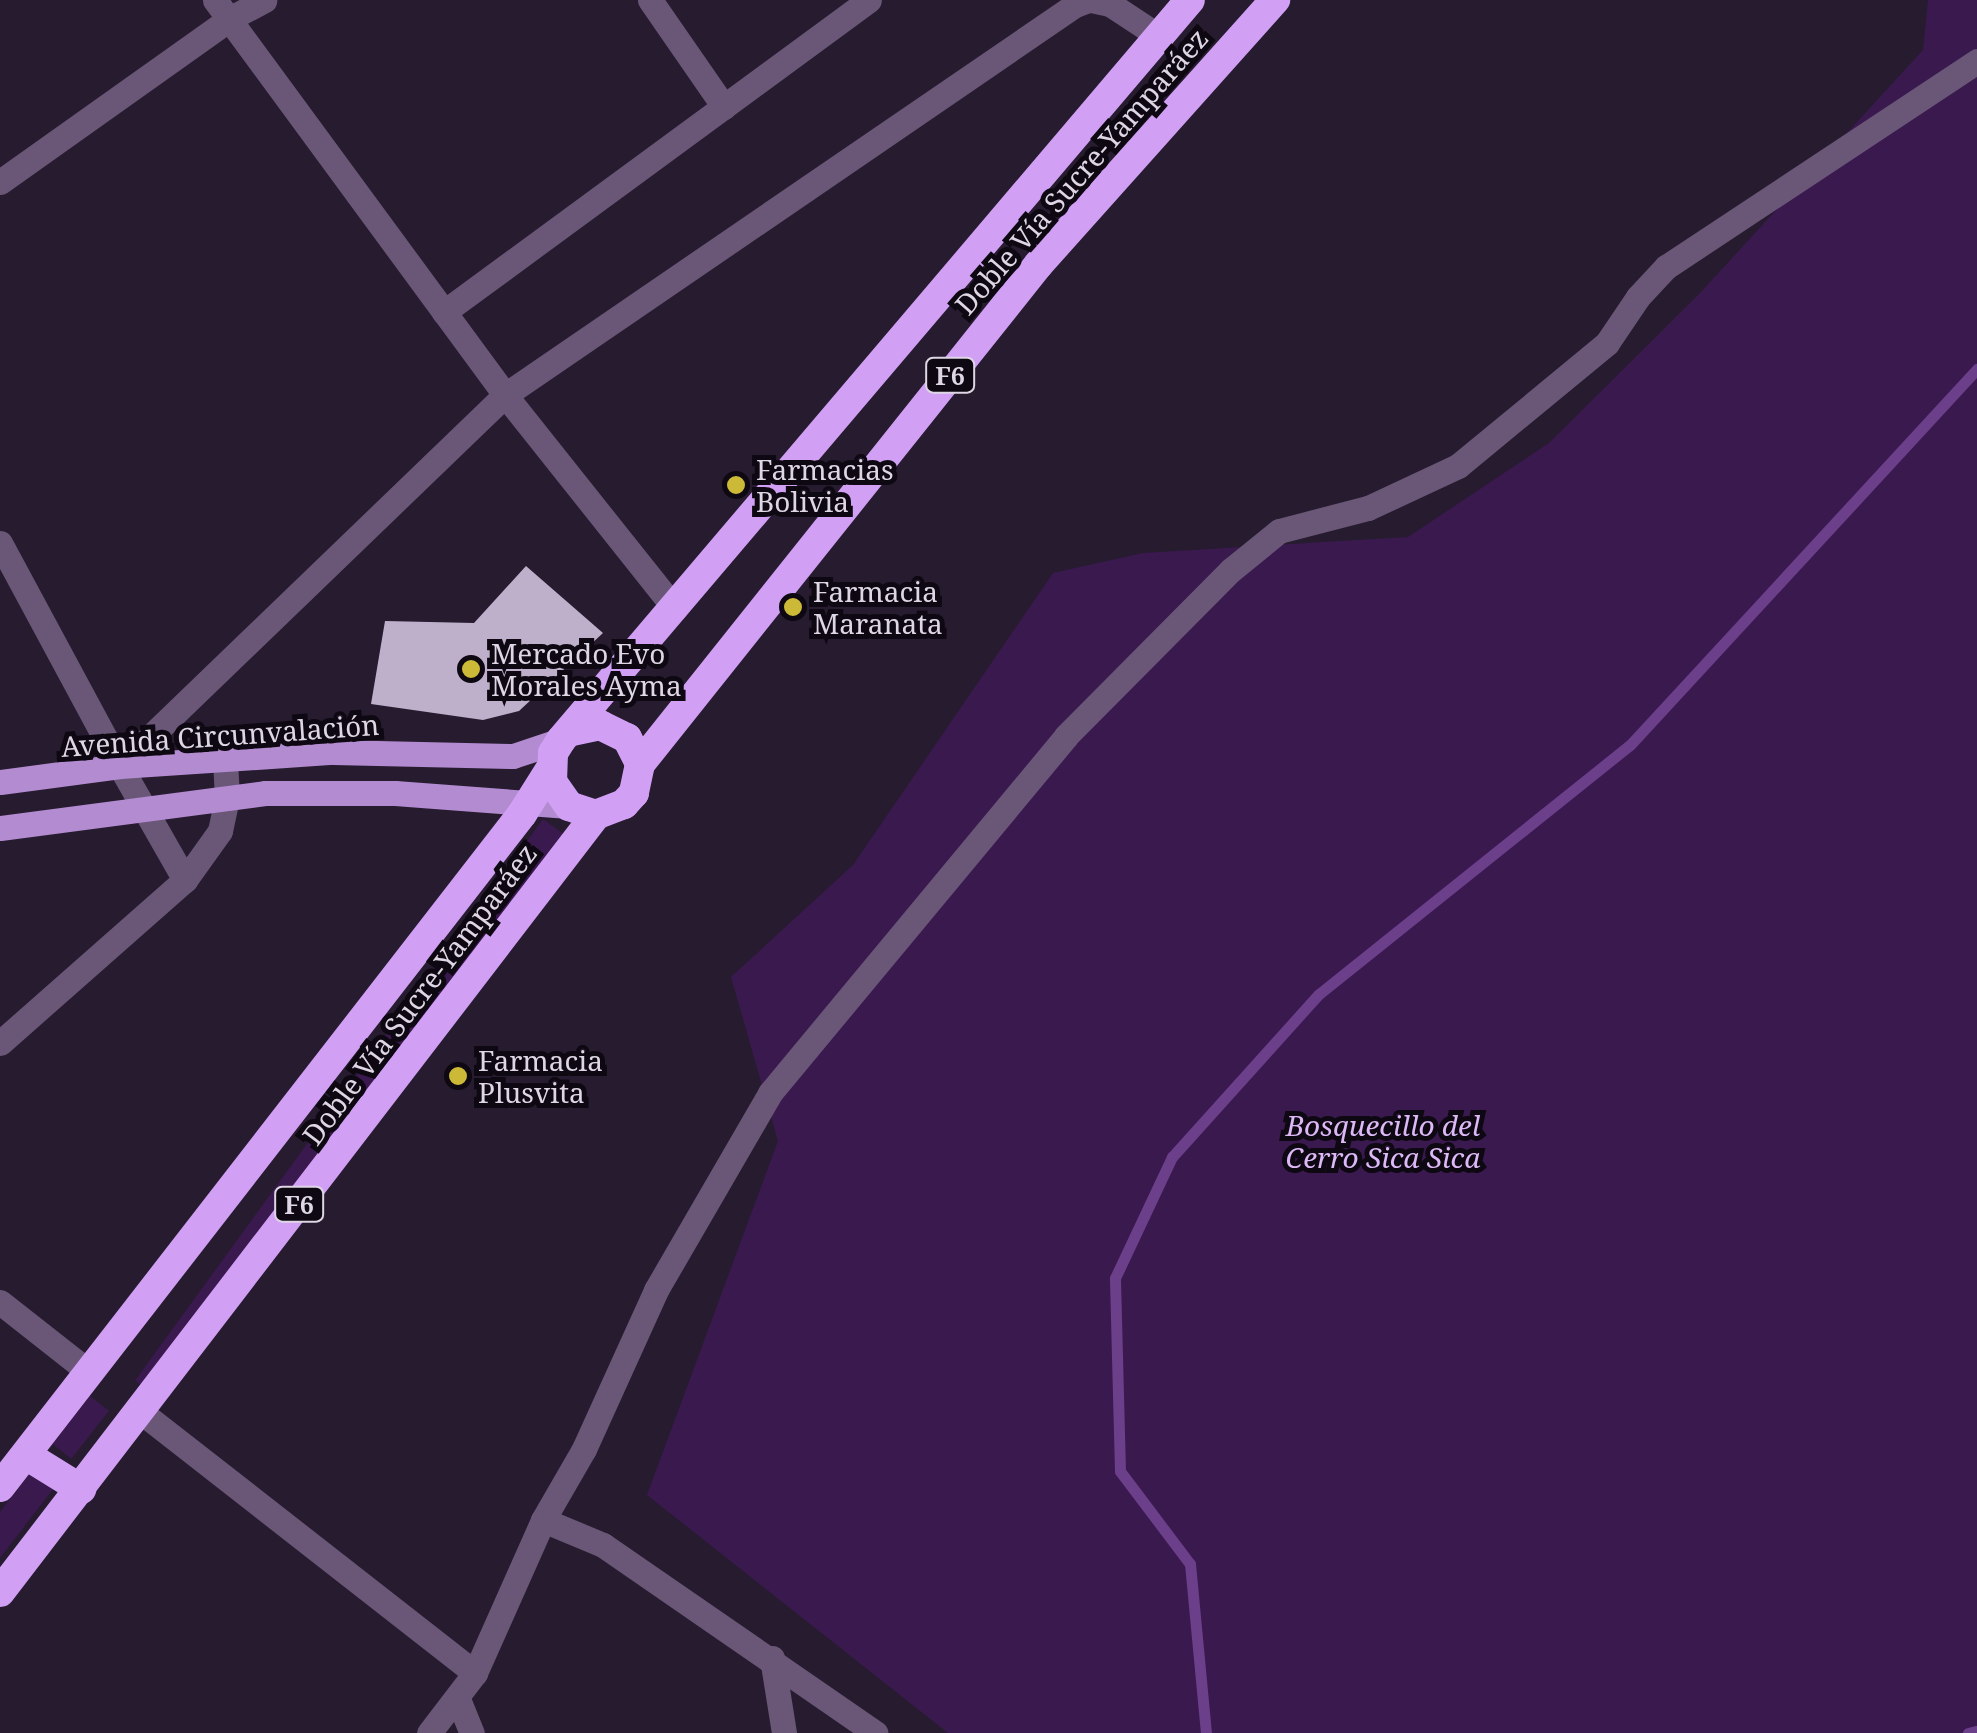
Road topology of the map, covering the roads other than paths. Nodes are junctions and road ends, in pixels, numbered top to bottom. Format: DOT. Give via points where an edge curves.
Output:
graph roads {
  1 [pos="264,0"];
  2 [pos="650,0"];
  3 [pos="869,0"];
  4 [pos="1190,0"];
  5 [pos="1275,0"];
  6 [pos="1100,1"];
  7 [pos="222,10"];
  8 [pos="1158,35"];
  9 [pos="1977,61"];
  10 [pos="724,107"];
  11 [pos="0,182"];
  12 [pos="444,312"];
  13 [pos="505,395"];
  14 [pos="0,543"];
  15 [pos="675,609"];
  16 [pos="561,746"];
  17 [pos="225,759"];
  18 [pos="640,764"];
  19 [pos="120,766"];
  20 [pos="0,782"];
  21 [pos="227,798"];
  22 [pos="528,803"];
  23 [pos="144,809"];
  24 [pos="583,810"];
  25 [pos="0,828"];
  26 [pos="185,880"];
  27 [pos="0,1043"];
  28 [pos="0,1302"];
  29 [pos="89,1372"];
  30 [pos="141,1412"];
  31 [pos="26,1455"];
  32 [pos="0,1488"];
  33 [pos="81,1489"];
  34 [pos="543,1520"];
  35 [pos="0,1592"];
  36 [pos="772,1658"];
  37 [pos="476,1672"];
  38 [pos="458,1699"];
  39 [pos="429,1733"];
  40 [pos="472,1733"];
  41 [pos="784,1733"];
  42 [pos="876,1733"];
  1 -- 7 [label="street"];
  2 -- 10 [label="street"];
  3 -- 10 [label="street"];
  4 -- 8 [label="highway, Doble Vía Sucre-Yamparáez / F6"];
  5 -- 18 [label="highway, Doble Vía Sucre-Yamparáez / F6" via="1038,264"];
  6 -- 8 [label="street"];
  6 -- 13 [label="street" via="1074,5"];
  7 -- 11 [label="street"];
  7 -- 12 [label="street"];
  8 -- 15 [label="highway, Doble Vía Sucre-Yamparáez / F6"];
  9 -- 34 [label="street" via="1666,268 1607,344 1458,466 1368,508 1279,531 1231,570 1066,736 770,1093 656,1290 584,1450"];
  10 -- 12 [label="street"];
  12 -- 13 [label="street"];
  13 -- 15 [label="street"];
  13 -- 19 [label="street"];
  14 -- 19 [label="street"];
  15 -- 16 [label="highway, Doble Vía Sucre-Yamparáez / F6"];
  16 -- 17 [label="main road, Avenida Circunvalación" via="513,756 334,752"];
  16 -- 18 [label="highway" via="586,725 614,728"];
  16 -- 22 [label="highway, Doble Vía Sucre-Yamparáez / F6"];
  16 -- 24 [label="highway" via="552,782"];
  17 -- 19 [label="main road, Avenida Circunvalación"];
  17 -- 21 [label="street"];
  18 -- 24 [label="highway, Doble Vía Sucre-Yamparáez / F6" via="634,793 624,804"];
  19 -- 20 [label="main road, Avenida Circunvalación"];
  19 -- 23 [label="street"];
  21 -- 22 [label="main road" via="395,793"];
  21 -- 23 [label="main road"];
  21 -- 26 [label="street" via="220,831"];
  22 -- 24 [label="main road"];
  22 -- 29 [label="highway, Doble Vía Sucre-Yamparáez / F6"];
  23 -- 25 [label="main road"];
  23 -- 26 [label="street"];
  24 -- 30 [label="highway, Doble Vía Sucre-Yamparáez / F6"];
  26 -- 27 [label="street"];
  28 -- 29 [label="street"];
  29 -- 31 [label="highway, Doble Vía Sucre-Yamparáez / F6"];
  30 -- 33 [label="highway, Doble Vía Sucre-Yamparáez / F6"];
  30 -- 37 [label="street"];
  31 -- 32 [label="highway, Doble Vía Sucre-Yamparáez / F6"];
  31 -- 33 [label="highway"];
  33 -- 35 [label="highway, Doble Vía Sucre-Yamparáez / F6"];
  34 -- 36 [label="street" via="603,1545"];
  34 -- 37 [label="street"];
  36 -- 41 [label="street"];
  36 -- 42 [label="street"];
  37 -- 38 [label="street"];
  38 -- 39 [label="street"];
  38 -- 40 [label="street"];
}
